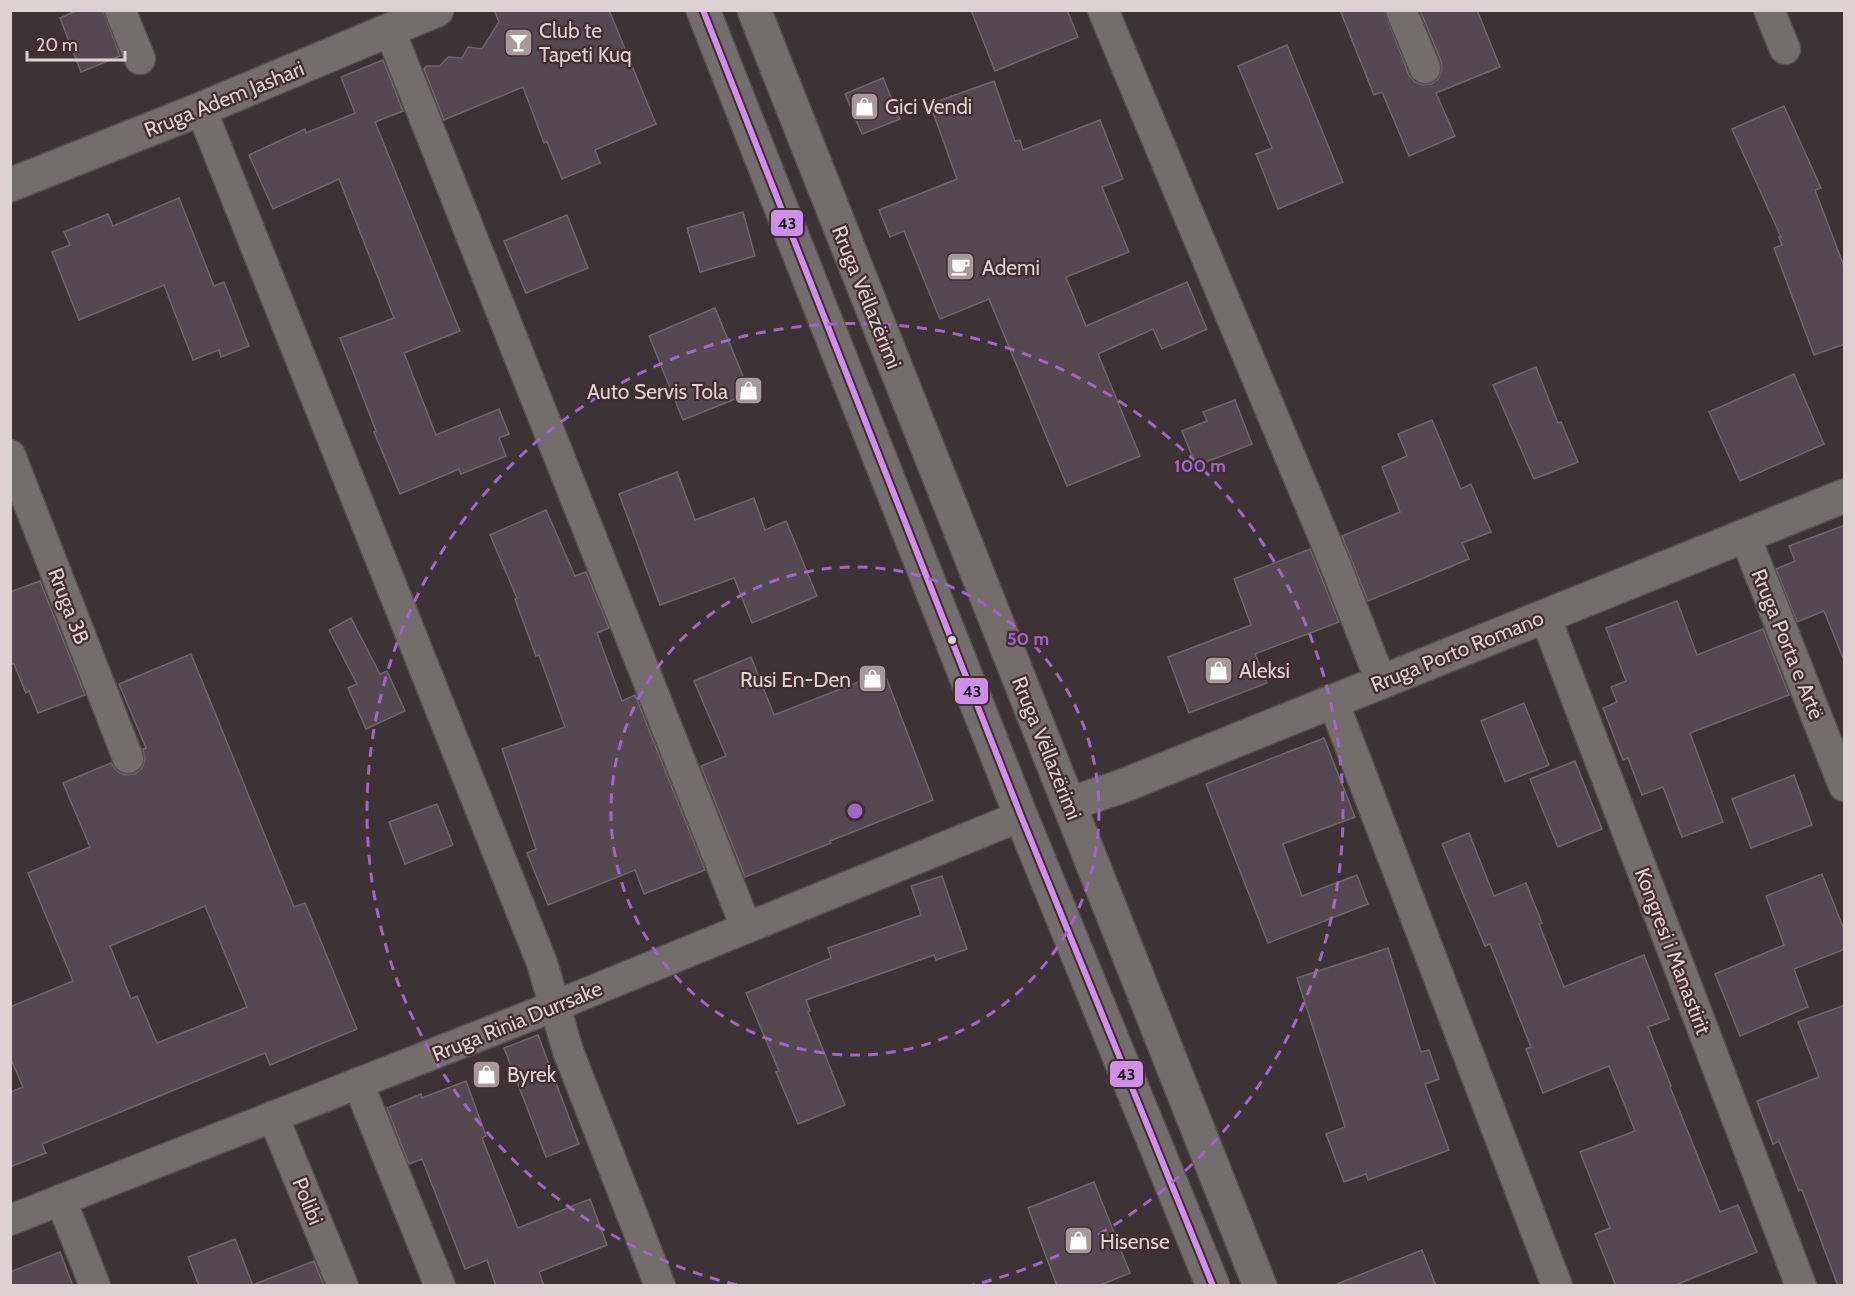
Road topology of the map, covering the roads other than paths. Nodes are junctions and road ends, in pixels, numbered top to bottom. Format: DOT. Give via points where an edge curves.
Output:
graph roads {
  1 [pos="120,10"];
  2 [pos="437,10"];
  3 [pos="703,10"];
  4 [pos="754,10"];
  5 [pos="1103,10"];
  6 [pos="1401,10"];
  7 [pos="1769,10"];
  8 [pos="390,31"];
  9 [pos="1785,49"];
  10 [pos="140,59"];
  11 [pos="1425,68"];
  12 [pos="201,109"];
  13 [pos="10,185"];
  14 [pos="10,455"];
  15 [pos="1845,496"];
  16 [pos="1745,536"];
  17 [pos="1545,616"];
  18 [pos="1381,682"];
  19 [pos="1333,701"];
  20 [pos="128,758"];
  21 [pos="1845,786"];
  22 [pos="1069,804"];
  23 [pos="1021,816"];
  24 [pos="746,927"];
  25 [pos="555,1006"];
  26 [pos="358,1083"];
  27 [pos="273,1116"];
  28 [pos="61,1200"];
  29 [pos="10,1220"];
  30 [pos="94,1286"];
  31 [pos="343,1286"];
  32 [pos="440,1286"];
  33 [pos="660,1286"];
  34 [pos="1213,1286"];
  35 [pos="1260,1286"];
  36 [pos="1557,1286"];
  37 [pos="1801,1286"];
  1 -- 10 [label="street"];
  2 -- 8 [label="main road, Rruga Adem Jashari"];
  3 -- 23 [label="main road"];
  4 -- 22 [label="main road, Rruga Vëllazërimi"];
  5 -- 18 [label="street"];
  6 -- 11 [label="street"];
  7 -- 9 [label="street"];
  8 -- 12 [label="main road, Rruga Adem Jashari"];
  8 -- 24 [label="street"];
  12 -- 13 [label="main road, Rruga Adem Jashari"];
  12 -- 25 [label="street" via="542,963"];
  14 -- 20 [label="street, Rruga 3B"];
  15 -- 16 [label="main road, Rruga Porto Romano"];
  16 -- 17 [label="main road, Rruga Porto Romano"];
  16 -- 21 [label="street, Rruga Porta e Artë"];
  17 -- 18 [label="main road, Rruga Porto Romano"];
  17 -- 37 [label="street, Kongresi i Manastirit"];
  18 -- 19 [label="main road, Rruga Porto Romano"];
  19 -- 22 [label="main road, Rruga Porto Romano"];
  19 -- 36 [label="street"];
  22 -- 35 [label="main road, Rruga Vëllazërimi"];
  23 -- 24 [label="street, Rruga Rinia Durrsake"];
  23 -- 34 [label="main road"];
  24 -- 25 [label="street, Rruga Rinia Durrsake"];
  25 -- 26 [label="street, Rruga Rinia Durrsake"];
  25 -- 33 [label="street" via="568,1051"];
  26 -- 27 [label="street, Rruga Rinia Durrsake"];
  26 -- 32 [label="street"];
  27 -- 28 [label="street, Rruga Rinia Durrsake"];
  27 -- 31 [label="street, Polibi"];
  28 -- 29 [label="street, Rruga Rinia Durrsake"];
  28 -- 30 [label="street"];
}
